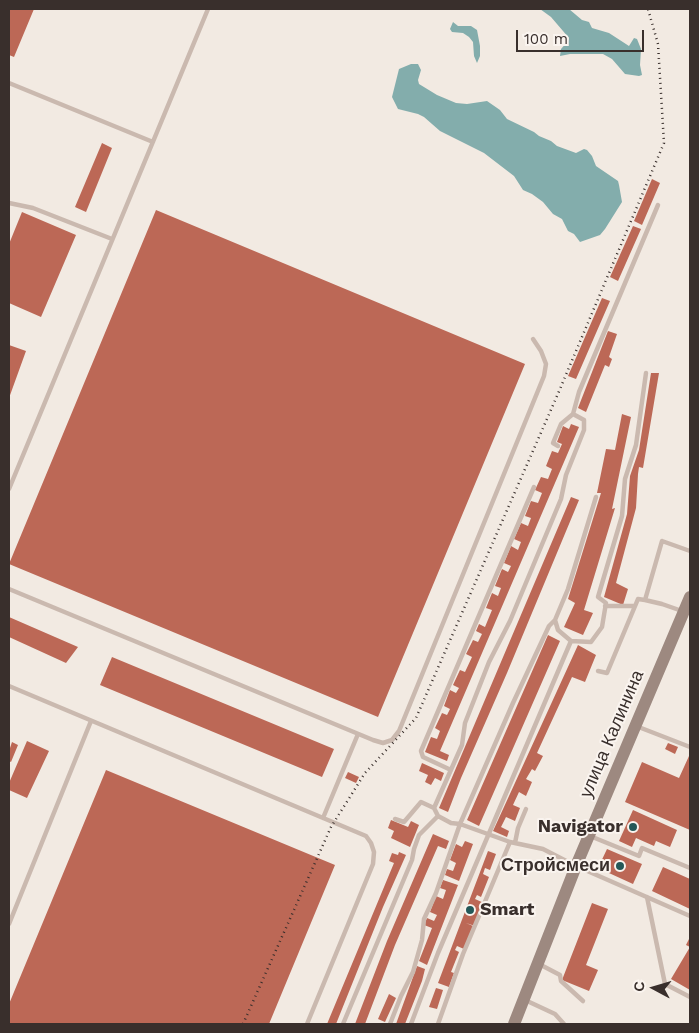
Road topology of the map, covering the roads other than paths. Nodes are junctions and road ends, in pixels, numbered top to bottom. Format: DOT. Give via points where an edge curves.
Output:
graph roads {
  1 [pos="208,9"];
  2 [pos="9,83"];
  3 [pos="153,142"];
  4 [pos="9,203"];
  5 [pos="658,205"];
  6 [pos="112,239"];
  7 [pos="533,339"];
  8 [pos="646,373"];
  9 [pos="573,414"];
  10 [pos="558,446"];
  11 [pos="534,487"];
  12 [pos="9,488"];
  13 [pos="596,497"];
  14 [pos="690,550"];
  15 [pos="9,589"];
  16 [pos="690,597"];
  17 [pos="645,600"];
  18 [pos="605,606"];
  19 [pos="635,606"];
  20 [pos="684,612"];
  21 [pos="555,620"];
  22 [pos="570,640"];
  23 [pos="598,671"];
  24 [pos="9,686"];
  25 [pos="91,721"];
  26 [pos="635,725"];
  27 [pos="358,734"];
  28 [pos="690,747"];
  29 [pos="451,770"];
  30 [pos="434,808"];
  31 [pos="526,809"];
  32 [pos="438,816"];
  33 [pos="323,818"];
  34 [pos="395,819"];
  35 [pos="460,824"];
  36 [pos="488,834"];
  37 [pos="589,836"];
  38 [pos="513,843"];
  39 [pos="576,866"];
  40 [pos="690,868"];
  41 [pos="647,897"];
  42 [pos="690,916"];
  43 [pos="9,924"];
  44 [pos="537,963"];
  45 [pos="690,997"];
  46 [pos="523,1000"];
  47 [pos="583,1001"];
  48 [pos="307,1024"];
  49 [pos="343,1024"];
  50 [pos="390,1024"];
  51 [pos="412,1024"];
  52 [pos="438,1024"];
  53 [pos="514,1024"];
  54 [pos="564,1024"];
  1 -- 3 [label="lane"];
  2 -- 3 [label="lane"];
  3 -- 6 [label="lane"];
  4 -- 6 [label="lane" via="33,208"];
  5 -- 9 [label="lane" via="579,392"];
  6 -- 12 [label="lane"];
  7 -- 27 [label="lane" via="546,364 544,376 399,731 392,740 383,743"];
  8 -- 18 [label="lane" via="636,445 625,479 622,516 598,596 606,603"];
  9 -- 10 [label="lane" via="561,424 553,443"];
  9 -- 29 [label="lane" via="584,420 584,430 566,475 561,499 510,621 489,662"];
  11 -- 29 [label="lane" via="421,751 423,757"];
  13 -- 21 [label="lane" via="568,589"];
  14 -- 17 [label="lane" via="662,541"];
  15 -- 27 [label="lane"];
  16 -- 20 [label="street, улица Калинина"];
  17 -- 19 [label="lane" via="638,599"];
  17 -- 20 [label="lane"];
  18 -- 19 [label="lane"];
  18 -- 22 [label="lane" via="602,627 591,642"];
  19 -- 23 [label="lane" via="607,673"];
  20 -- 26 [label="street, улица Калинина"];
  21 -- 22 [label="lane" via="558,630"];
  21 -- 35 [label="lane" via="549,626 513,703"];
  22 -- 36 [label="lane"];
  24 -- 25 [label="lane"];
  25 -- 33 [label="lane"];
  25 -- 43 [label="lane"];
  26 -- 28 [label="lane"];
  26 -- 37 [label="street, улица Калинина"];
  27 -- 33 [label="lane"];
  29 -- 30 [label="lane"];
  30 -- 32 [label="lane"];
  30 -- 34 [label="lane" via="421,802 404,822"];
  31 -- 38 [label="lane"];
  32 -- 35 [label="lane"];
  32 -- 49 [label="lane" via="420,835"];
  33 -- 48 [label="lane" via="366,836 374,852 373,864"];
  35 -- 36 [label="lane"];
  35 -- 50 [label="lane" via="424,919 413,972"];
  36 -- 38 [label="lane"];
  36 -- 51 [label="lane"];
  37 -- 39 [label="street, улица Калинина"];
  37 -- 40 [label="lane" via="639,856 642,848"];
  38 -- 39 [label="lane" via="543,849"];
  38 -- 52 [label="lane" via="463,954"];
  39 -- 41 [label="lane"];
  39 -- 44 [label="street, улица Калинина"];
  41 -- 42 [label="lane"];
  41 -- 45 [label="lane" via="665,984"];
  44 -- 46 [label="street, улица Калинина"];
  44 -- 47 [label="lane" via="560,975 561,981"];
  46 -- 53 [label="street, улица Калинина"];
  46 -- 54 [label="lane" via="555,1014"];
}
